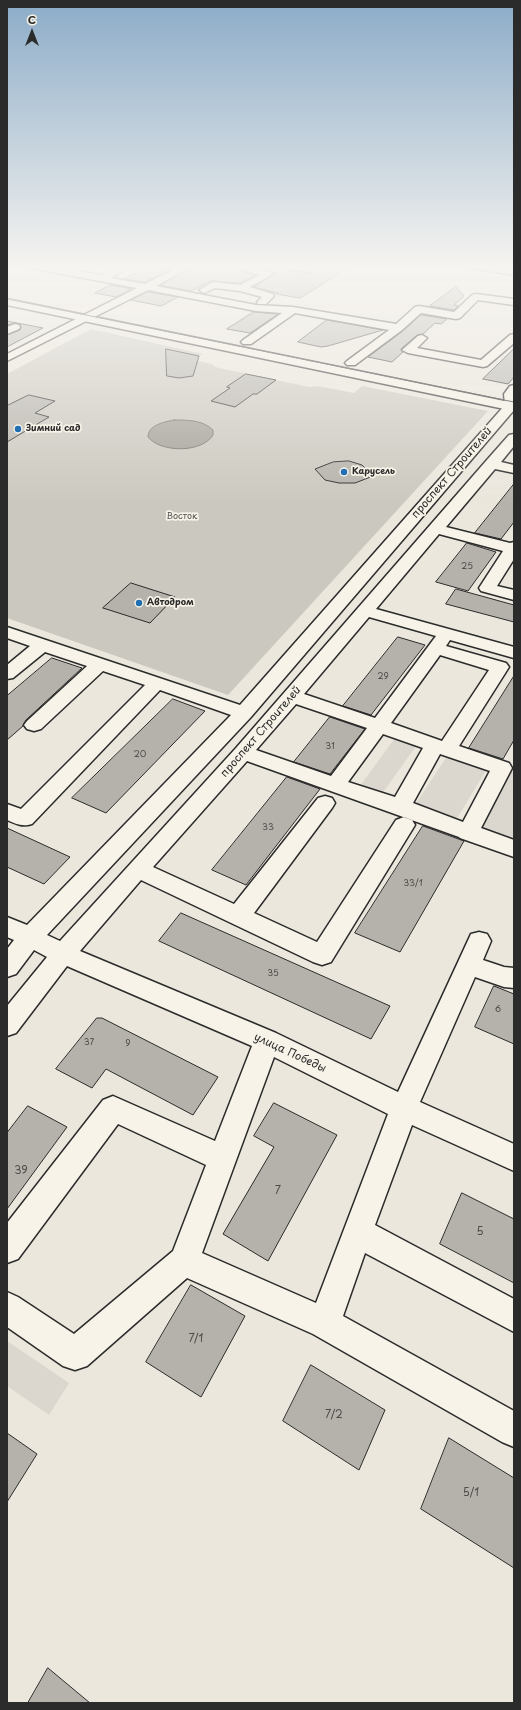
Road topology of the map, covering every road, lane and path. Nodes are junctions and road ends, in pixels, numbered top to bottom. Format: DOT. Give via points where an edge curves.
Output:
graph roads {
  1 [pos="33,345"];
  2 [pos="213,345"];
  3 [pos="261,345"];
  4 [pos="375,345"];
  5 [pos="416,345"];
  6 [pos="509,345"];
  7 [pos="482,349"];
  8 [pos="503,353"];
  9 [pos="7,358"];
  10 [pos="351,363"];
  11 [pos="456,384"];
  12 [pos="510,397"];
  13 [pos="514,438"];
  14 [pos="491,464"];
  15 [pos="514,469"];
  16 [pos="437,528"];
  17 [pos="513,548"];
  18 [pos="514,595"];
  19 [pos="366,611"];
  20 [pos="7,632"];
  21 [pos="446,634"];
  22 [pos="42,645"];
  23 [pos="436,648"];
  24 [pos="514,653"];
  25 [pos="100,664"];
  26 [pos="7,674"];
  27 [pos="157,683"];
  28 [pos="292,696"];
  29 [pos="244,713"];
  30 [pos="34,725"];
  31 [pos="379,726"];
  32 [pos="441,747"];
  33 [pos="243,753"];
  34 [pos="342,777"];
  35 [pos="325,803"];
  36 [pos="7,811"];
  37 [pos="402,816"];
  38 [pos="468,832"];
  39 [pos="514,849"];
  40 [pos="138,869"];
  41 [pos="238,916"];
  42 [pos="7,926"];
  43 [pos="31,937"];
  44 [pos="479,941"];
  45 [pos="63,954"];
  46 [pos="469,965"];
  47 [pos="7,967"];
  48 [pos="514,978"];
  49 [pos="7,1024"];
  50 [pos="267,1041"];
  51 [pos="404,1108"];
  52 [pos="222,1158"];
  53 [pos="514,1158"];
  54 [pos="359,1234"];
  55 [pos="7,1248"];
  56 [pos="184,1261"];
  57 [pos="7,1308"];
  58 [pos="514,1316"];
  59 [pos="324,1323"];
  60 [pos="514,1430"];
  1 -- 9 [label="street"];
  2 -- 12 [label="street" via="313,366"];
  3 -- 10 [label="street"];
  4 -- 10 [label="street"];
  5 -- 8 [label="street" via="408,350 483,364"];
  6 -- 8 [label="street"];
  7 -- 8 [label="street"];
  10 -- 11 [label="street"];
  12 -- 29 [label="street, проспект Строителей"];
  13 -- 14 [label="street, проспект Строителей"];
  14 -- 15 [label="street"];
  14 -- 16 [label="street, проспект Строителей"];
  16 -- 17 [label="street"];
  16 -- 19 [label="street, проспект Строителей"];
  17 -- 18 [label="street" via="487,588"];
  19 -- 21 [label="street"];
  19 -- 28 [label="street, проспект Строителей"];
  20 -- 22 [label="street"];
  21 -- 23 [label="street"];
  21 -- 24 [label="street"];
  22 -- 25 [label="street"];
  22 -- 26 [label="street"];
  23 -- 31 [label="street"];
  23 -- 32 [label="street" via="500,667"];
  25 -- 27 [label="street"];
  25 -- 30 [label="street"];
  27 -- 29 [label="street"];
  27 -- 36 [label="street" via="24,819"];
  28 -- 31 [label="street"];
  28 -- 33 [label="street, проспект Строителей"];
  29 -- 43 [label="street, проспект Строителей"];
  31 -- 32 [label="street"];
  31 -- 34 [label="street"];
  32 -- 37 [label="street"];
  32 -- 38 [label="street" via="502,768"];
  33 -- 37 [label="street"];
  33 -- 40 [label="street, проспект Строителей"];
  35 -- 41 [label="street"];
  37 -- 38 [label="street"];
  37 -- 41 [label="street" via="322,955"];
  38 -- 39 [label="street"];
  40 -- 41 [label="street"];
  40 -- 45 [label="street, проспект Строителей"];
  42 -- 43 [label="street"];
  43 -- 45 [label="street, улица Победы"];
  43 -- 47 [label="street, проспект Строителей"];
  44 -- 46 [label="street"];
  45 -- 49 [label="street, проспект Строителей"];
  45 -- 50 [label="street, улица Победы"];
  46 -- 48 [label="street"];
  46 -- 51 [label="street"];
  50 -- 51 [label="street, улица Победы"];
  50 -- 52 [label="street"];
  51 -- 53 [label="street, улица Победы"];
  51 -- 54 [label="street"];
  52 -- 55 [label="street" via="113,1109"];
  52 -- 56 [label="street"];
  54 -- 58 [label="street"];
  54 -- 59 [label="street"];
  56 -- 57 [label="street" via="75,1354"];
  56 -- 59 [label="street"];
  59 -- 60 [label="street"];
}
